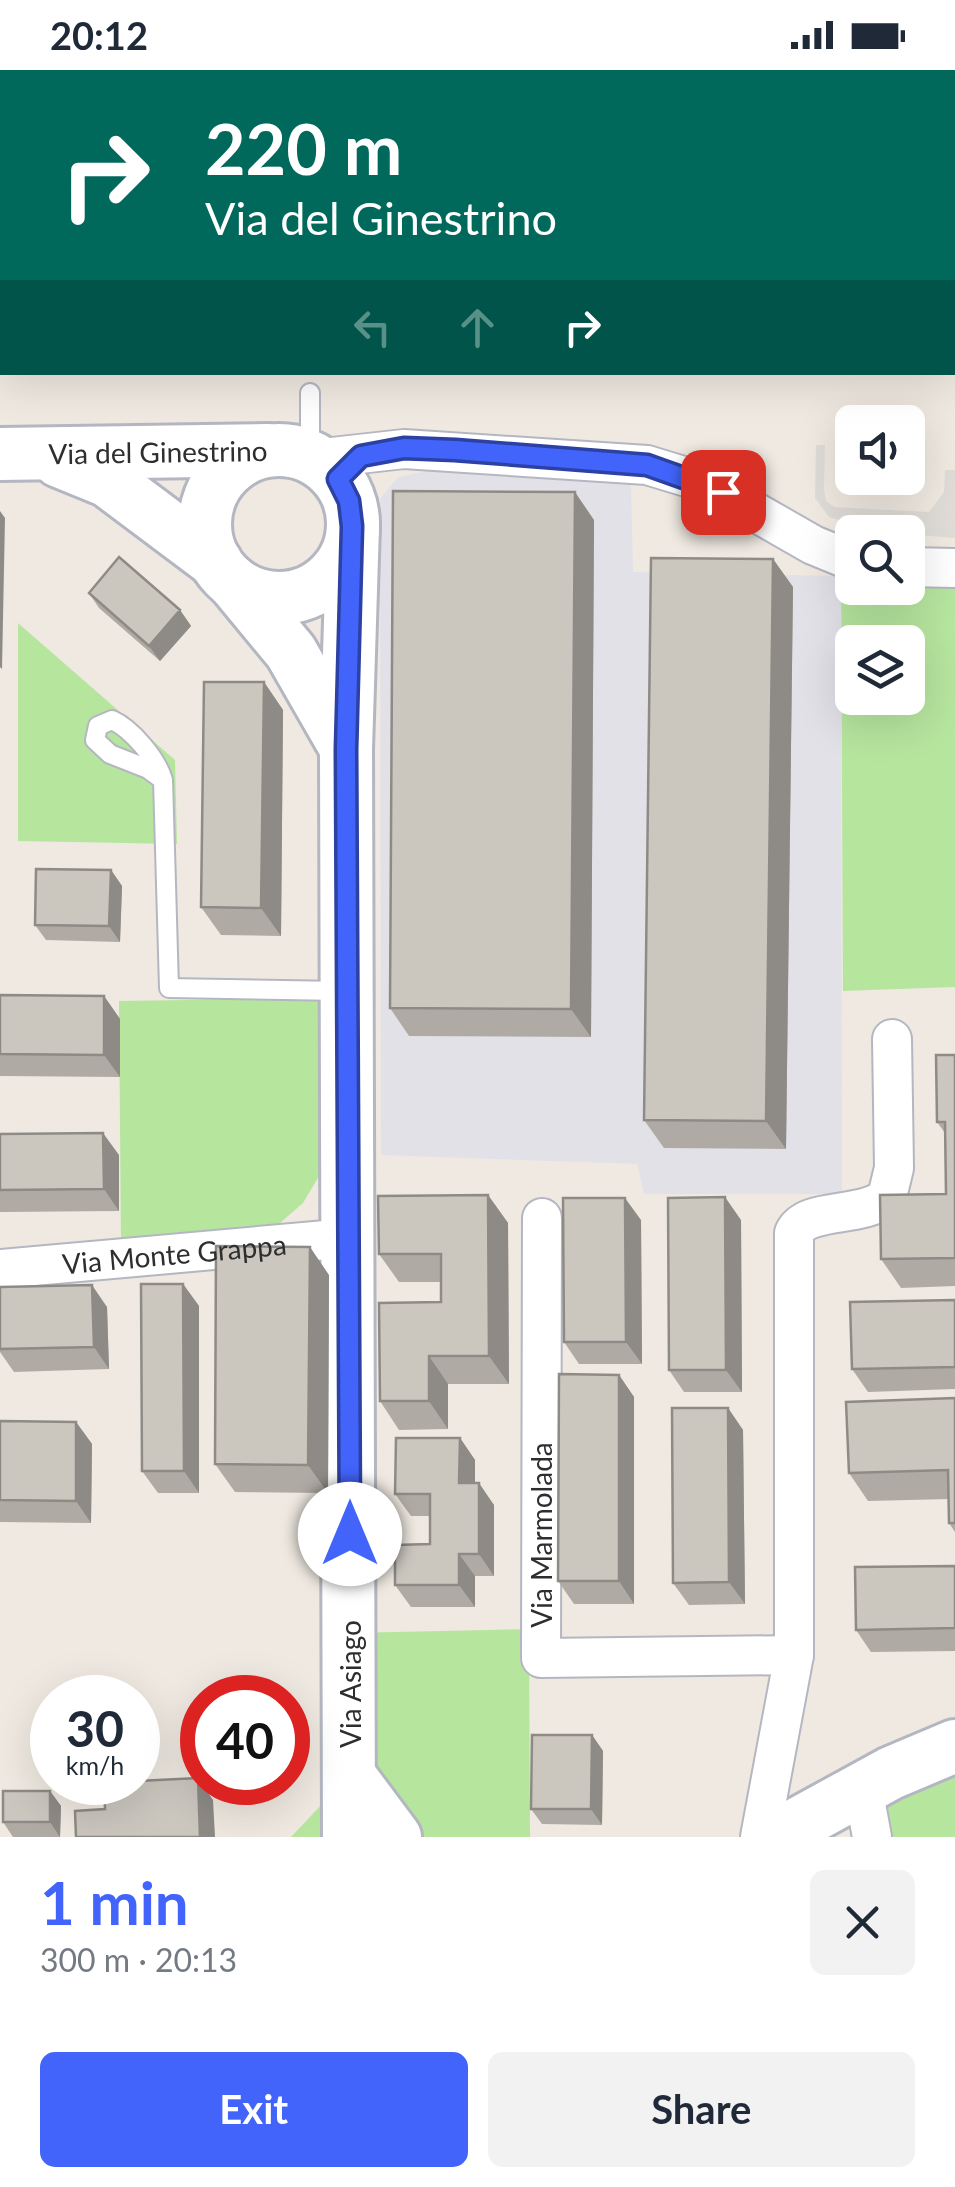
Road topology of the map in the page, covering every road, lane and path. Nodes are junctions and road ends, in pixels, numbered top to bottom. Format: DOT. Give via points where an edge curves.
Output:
graph roads {
  1 [pos="310,392"];
  2 [pos="17,454"];
  3 [pos="319,464"];
  4 [pos="835,554"];
  5 [pos="925,567"];
  6 [pos="955,568"];
  7 [pos="225,572"];
  8 [pos="346,749"];
  9 [pos="163,780"];
  10 [pos="347,990"];
  11 [pos="892,1039"];
  12 [pos="542,1218"];
  13 [pos="349,1238"];
  14 [pos="0,1269"];
  15 [pos="794,1655"];
  16 [pos="955,1746"];
  17 [pos="351,1778"];
  18 [pos="867,1812"];
  19 [pos="349,1837"];
  20 [pos="394,1837"];
  21 [pos="760,1837"];
  22 [pos="774,1837"];
  1 -- 3 [label="lane"];
  2 -- 3 [label="street, Via del Ginestrino"];
  2 -- 7 [label="street, Via del Ginestrino" via="98,474"];
  3 -- 4 [label="street, Via del Ginestrino" via="404,448 647,465 704,482"];
  3 -- 7 [label="street" via="241,461 217,482 205,522"];
  3 -- 7 [label="street" via="341,563 309,591 270,597"];
  3 -- 8 [label="street, Via Asiago"];
  5 -- 6 [label="street"];
  7 -- 8 [label="street, Via Asiago" via="291,652"];
  8 -- 10 [label="street, Via Asiago"];
  9 -- 10 [label="lane" via="169,988"];
  10 -- 13 [label="street, Via Asiago"];
  11 -- 15 [label="street" via="894,1168 888,1196 870,1209 805,1220 794,1234"];
  12 -- 15 [label="street, Via Marmolada" via="541,1658"];
  13 -- 14 [label="street, Via Monte Grappa"];
  13 -- 17 [label="street, Via Asiago"];
  15 -- 21 [label="street"];
  16 -- 18 [label="street"];
  17 -- 19 [label="street, Via Asiago"];
  17 -- 20 [label="street, Via Asiago"];
  18 -- 22 [label="street"];
}
